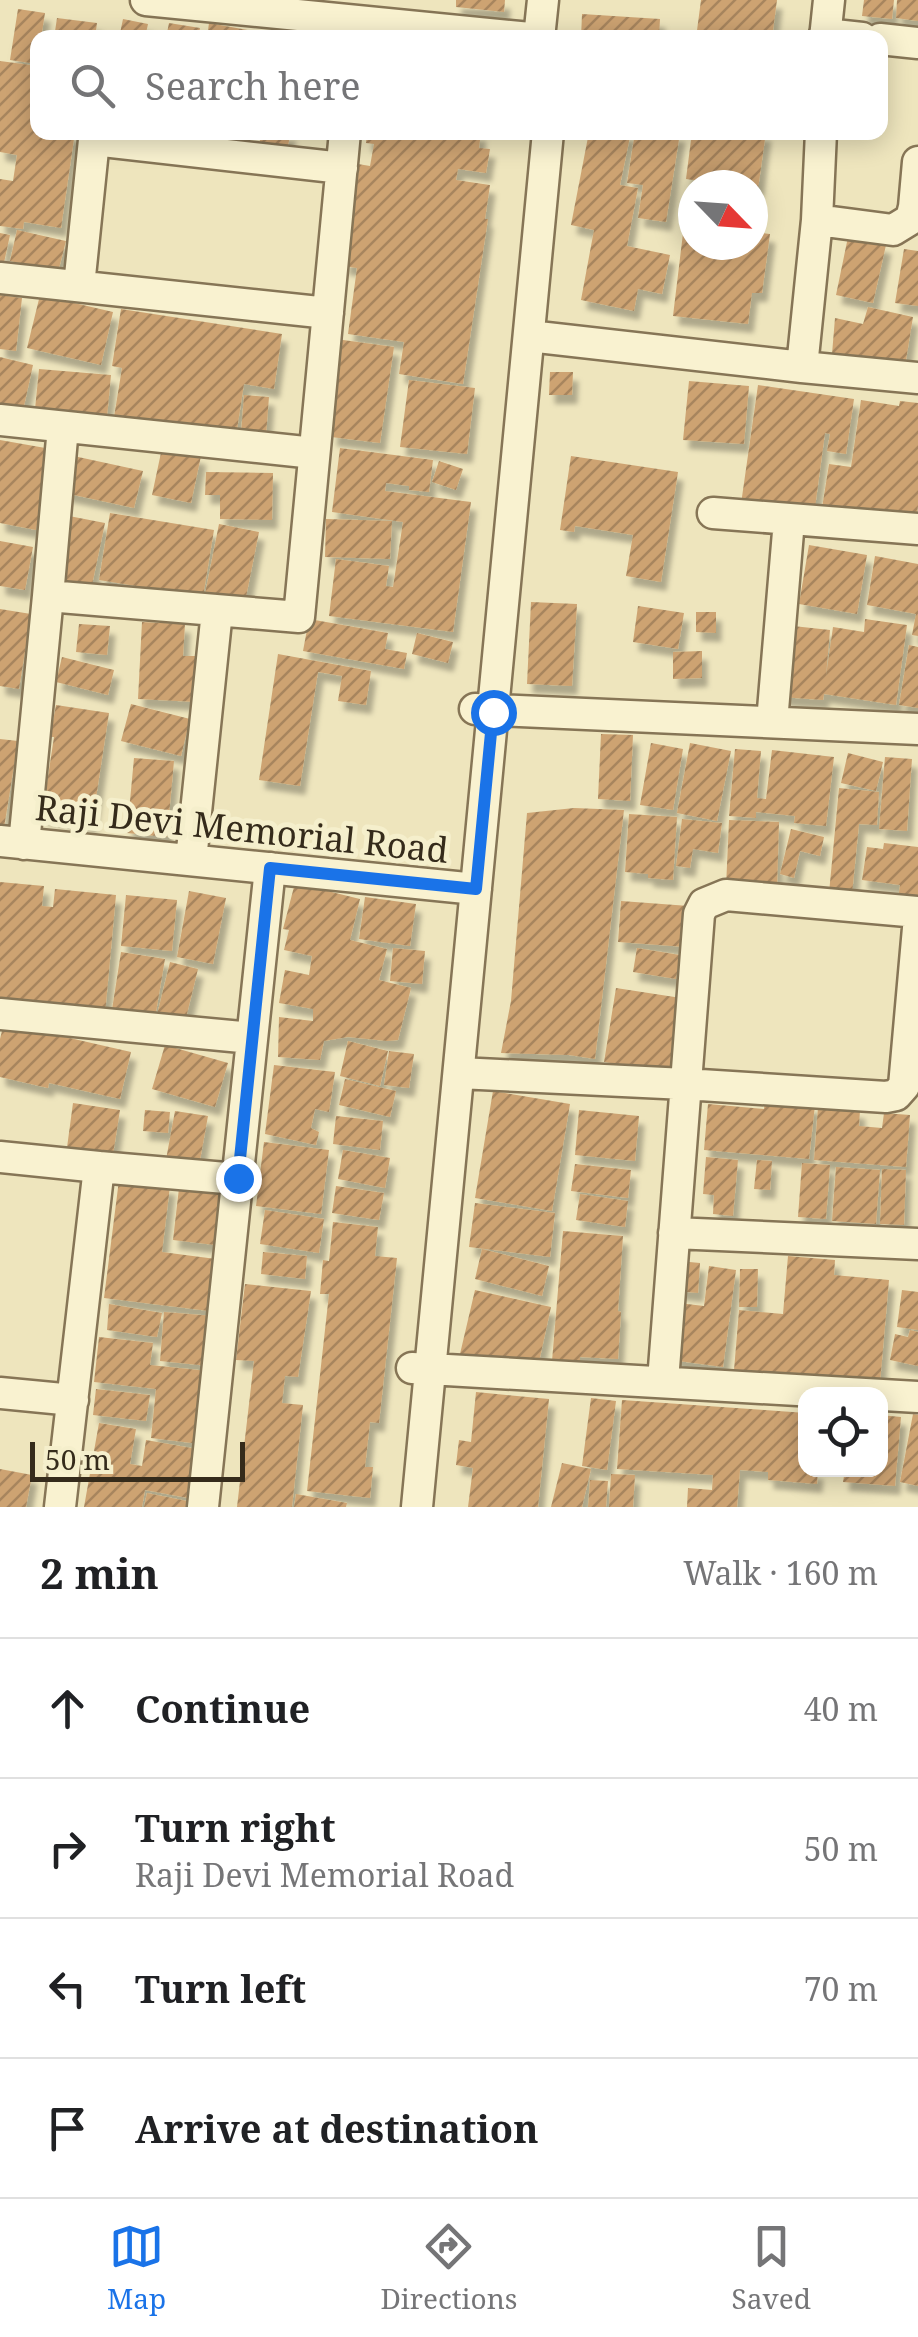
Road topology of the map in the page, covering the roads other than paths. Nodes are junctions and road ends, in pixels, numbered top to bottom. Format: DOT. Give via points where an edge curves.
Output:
graph roads {
  1 [pos="146,0"];
  2 [pos="543,0"];
  3 [pos="561,0"];
  4 [pos="828,0"];
  5 [pos="179,2"];
  6 [pos="355,29"];
  7 [pos="541,30"];
  8 [pos="559,30"];
  9 [pos="826,30"];
  10 [pos="888,41"];
  11 [pos="918,43"];
  12 [pos="345,140"];
  13 [pos="529,140"];
  14 [pos="547,140"];
  15 [pos="821,140"];
  16 [pos="918,162"];
  17 [pos="342,168"];
  18 [pos="817,220"];
  19 [pos="0,278"];
  20 [pos="79,286"];
  21 [pos="328,313"];
  22 [pos="529,336"];
  23 [pos="802,368"];
  24 [pos="918,378"];
  25 [pos="0,420"];
  26 [pos="63,427"];
  27 [pos="314,453"];
  28 [pos="713,514"];
  29 [pos="789,520"];
  30 [pos="918,529"];
  31 [pos="48,596"];
  32 [pos="217,611"];
  33 [pos="484,710"];
  34 [pos="772,722"];
  35 [pos="918,729"];
  36 [pos="12,843"];
  37 [pos="191,860"];
  38 [pos="270,868"];
  39 [pos="467,888"];
  40 [pos="918,912"];
  41 [pos="918,928"];
  42 [pos="0,1014"];
  43 [pos="252,1038"];
  44 [pos="459,1073"];
  45 [pos="684,1084"];
  46 [pos="0,1157"];
  47 [pos="99,1167"];
  48 [pos="238,1178"];
  49 [pos="674,1232"];
  50 [pos="918,1244"];
  51 [pos="421,1368"];
  52 [pos="663,1381"];
  53 [pos="0,1392"];
  54 [pos="918,1396"];
  55 [pos="73,1400"];
  56 [pos="60,1507"];
  57 [pos="203,1507"];
  58 [pos="399,1507"];
  59 [pos="417,1507"];
  1 -- 5 [label="street"];
  2 -- 7 [label="street"];
  3 -- 8 [label="street"];
  4 -- 9 [label="street"];
  5 -- 6 [label="street"];
  10 -- 11 [label="street"];
  12 -- 17 [label="street"];
  13 -- 33 [label="street"];
  14 -- 22 [label="street"];
  15 -- 18 [label="street"];
  16 -- 18 [label="street" via="911,219 893,230"];
  17 -- 20 [label="street" via="94,140"];
  17 -- 21 [label="street"];
  18 -- 23 [label="street"];
  19 -- 20 [label="street"];
  20 -- 21 [label="street"];
  21 -- 27 [label="street"];
  22 -- 23 [label="street"];
  22 -- 33 [label="street"];
  23 -- 24 [label="street"];
  25 -- 26 [label="street"];
  26 -- 27 [label="street"];
  26 -- 31 [label="street"];
  27 -- 32 [label="street" via="298,616"];
  28 -- 29 [label="street"];
  29 -- 30 [label="street"];
  29 -- 34 [label="street"];
  31 -- 32 [label="street"];
  31 -- 36 [label="street"];
  32 -- 37 [label="street"];
  33 -- 34 [label="street"];
  33 -- 39 [label="street"];
  34 -- 35 [label="street"];
  36 -- 37 [label="street, Raji Devi Memorial Road"];
  37 -- 38 [label="street, Raji Devi Memorial Road"];
  38 -- 39 [label="street, Raji Devi Memorial Road"];
  38 -- 43 [label="street"];
  39 -- 44 [label="street"];
  39 -- 51 [label="street"];
  40 -- 45 [label="street" via="726,895 704,904"];
  41 -- 45 [label="street" via="904,1086 896,1095"];
  42 -- 43 [label="street"];
  43 -- 48 [label="street"];
  44 -- 45 [label="street"];
  44 -- 51 [label="street"];
  45 -- 49 [label="street"];
  46 -- 47 [label="street"];
  47 -- 48 [label="street"];
  47 -- 55 [label="street"];
  48 -- 57 [label="street"];
  49 -- 50 [label="street"];
  49 -- 52 [label="street"];
  51 -- 52 [label="street"];
  51 -- 58 [label="street"];
  51 -- 59 [label="street"];
  52 -- 54 [label="street"];
  53 -- 55 [label="street"];
  55 -- 56 [label="street"];
}
